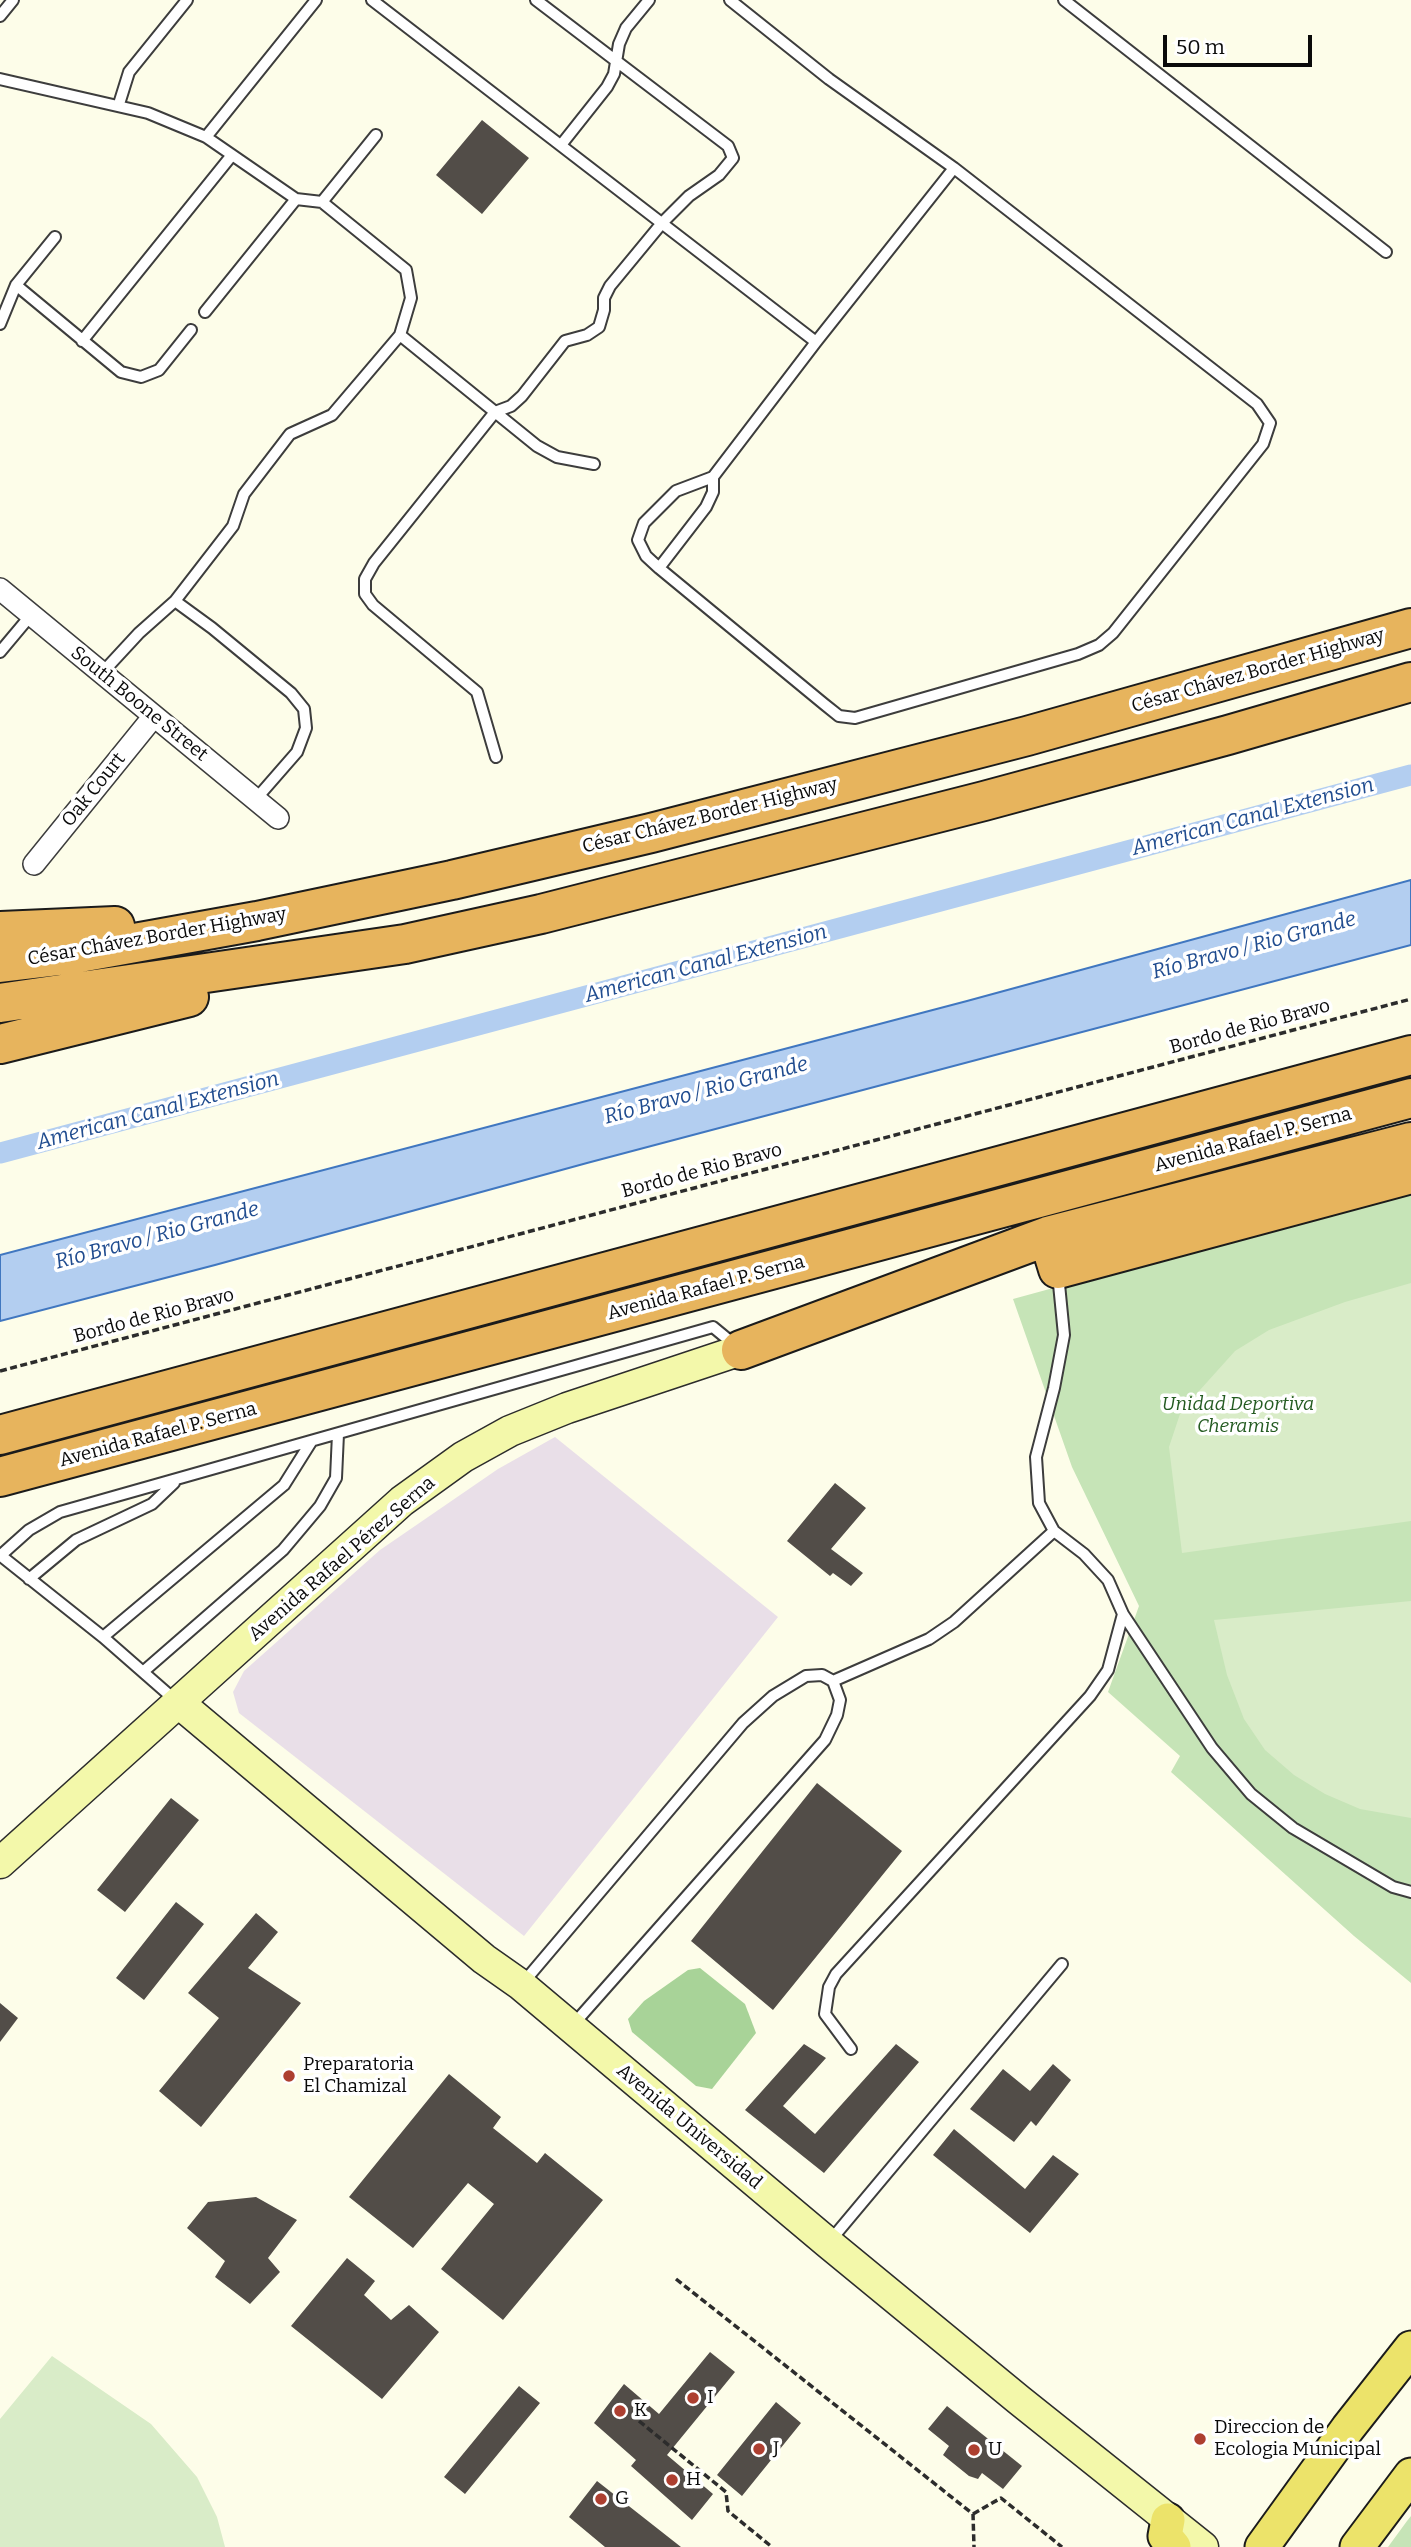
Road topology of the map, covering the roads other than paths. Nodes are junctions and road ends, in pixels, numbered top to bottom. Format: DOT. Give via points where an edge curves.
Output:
graph roads {
  1 [pos="13,0"];
  2 [pos="187,0"];
  3 [pos="316,0"];
  4 [pos="372,0"];
  5 [pos="536,0"];
  6 [pos="649,0"];
  7 [pos="730,0"];
  8 [pos="1063,0"];
  9 [pos="0,16"];
  10 [pos="615,60"];
  11 [pos="0,79"];
  12 [pos="118,104"];
  13 [pos="376,135"];
  14 [pos="206,137"];
  15 [pos="561,145"];
  16 [pos="232,155"];
  17 [pos="954,167"];
  18 [pos="296,199"];
  19 [pos="322,202"];
  20 [pos="663,223"];
  21 [pos="55,237"];
  22 [pos="1386,252"];
  23 [pos="16,285"];
  24 [pos="205,312"];
  25 [pos="0,324"];
  26 [pos="191,330"];
  27 [pos="400,335"];
  28 [pos="82,341"];
  29 [pos="816,342"];
  30 [pos="495,412"];
  31 [pos="594,464"];
  32 [pos="713,477"];
  33 [pos="659,568"];
  34 [pos="0,589"];
  35 [pos="175,601"];
  36 [pos="31,615"];
  37 [pos="1411,628"];
  38 [pos="0,652"];
  39 [pos="102,673"];
  40 [pos="1411,682"];
  41 [pos="155,716"];
  42 [pos="496,757"];
  43 [pos="256,800"];
  44 [pos="278,818"];
  45 [pos="34,864"];
  46 [pos="257,921"];
  47 [pos="0,930"];
  48 [pos="405,944"];
  49 [pos="0,962"];
  50 [pos="0,1003"];
  51 [pos="0,1044"];
  52 [pos="1411,1055"];
  53 [pos="1411,1098"];
  54 [pos="1411,1142"];
  55 [pos="1411,1174"];
  56 [pos="1053,1252"];
  57 [pos="741,1350"];
  58 [pos="338,1434"];
  59 [pos="0,1435"];
  60 [pos="311,1442"];
  61 [pos="0,1478"];
  62 [pos="176,1481"];
  63 [pos="1054,1531"];
  64 [pos="0,1555"];
  65 [pos="29,1578"];
  66 [pos="1123,1614"];
  67 [pos="103,1637"];
  68 [pos="144,1671"];
  69 [pos="833,1681"];
  70 [pos="179,1703"];
  71 [pos="0,1863"];
  72 [pos="1411,1892"];
  73 [pos="1062,1964"];
  74 [pos="521,1985"];
  75 [pos="570,2028"];
  76 [pos="851,2049"];
  77 [pos="828,2243"];
  78 [pos="1411,2348"];
  79 [pos="1411,2475"];
  80 [pos="1171,2534"];
  81 [pos="1203,2547"];
  82 [pos="1262,2547"];
  83 [pos="1357,2547"];
  1 -- 9 [label="lane"];
  2 -- 12 [label="lane" via="129,72"];
  3 -- 14 [label="lane"];
  4 -- 15 [label="lane"];
  5 -- 10 [label="lane"];
  6 -- 10 [label="lane" via="626,28"];
  7 -- 17 [label="lane" via="829,79"];
  8 -- 22 [label="lane"];
  10 -- 15 [label="lane" via="607,87"];
  10 -- 20 [label="lane" via="728,146 733,158"];
  11 -- 12 [label="lane"];
  12 -- 14 [label="lane"];
  13 -- 19 [label="lane"];
  14 -- 16 [label="lane"];
  15 -- 20 [label="lane"];
  16 -- 18 [label="lane"];
  16 -- 28 [label="lane"];
  17 -- 29 [label="lane"];
  17 -- 33 [label="lane" via="1256,404 1270,423 1263,444 1113,634 1099,645 855,718 839,716"];
  18 -- 19 [label="lane"];
  18 -- 24 [label="lane"];
  19 -- 27 [label="lane" via="406,270 411,298"];
  20 -- 29 [label="lane"];
  20 -- 30 [label="lane" via="610,286 599,327 565,341 522,396"];
  21 -- 23 [label="lane"];
  23 -- 25 [label="lane"];
  23 -- 28 [label="lane"];
  26 -- 28 [label="lane" via="159,370 141,376 121,372"];
  27 -- 30 [label="lane"];
  27 -- 35 [label="lane" via="332,415 290,434 244,494 233,527"];
  29 -- 32 [label="lane"];
  30 -- 31 [label="lane" via="557,457"];
  30 -- 42 [label="lane" via="374,563 365,579 365,594 477,692"];
  32 -- 33 [label="lane" via="706,507"];
  32 -- 33 [label="lane" via="676,491 644,523 638,540"];
  34 -- 36 [label="street, South Boone Street"];
  35 -- 39 [label="lane"];
  35 -- 43 [label="lane" via="291,693 304,709 306,728 297,752"];
  36 -- 38 [label="lane"];
  36 -- 39 [label="street, South Boone Street"];
  37 -- 46 [label="highway, César Chávez Border Highway" via="1027,736 665,829"];
  39 -- 41 [label="street, South Boone Street"];
  40 -- 48 [label="highway, César Chávez Border Highway" via="984,801"];
  41 -- 43 [label="street, South Boone Street"];
  41 -- 45 [label="street, Oak Court"];
  43 -- 44 [label="street, South Boone Street"];
  46 -- 47 [label="highway"];
  46 -- 49 [label="highway, César Chávez Border Highway" via="68,955"];
  48 -- 50 [label="highway, César Chávez Border Highway"];
  48 -- 51 [label="highway"];
  52 -- 59 [label="highway"];
  53 -- 61 [label="highway, Avenida Rafael P. Serna"];
  54 -- 56 [label="highway"];
  55 -- 56 [label="highway"];
  56 -- 57 [label="highway"];
  56 -- 63 [label="lane" via="1064,1335 1036,1457 1039,1503"];
  57 -- 58 [label="lane" via="713,1327"];
  57 -- 70 [label="main road, Avenida Rafael Pérez Serna" via="567,1408 463,1457 402,1501"];
  58 -- 60 [label="lane"];
  58 -- 68 [label="lane" via="336,1478 320,1506 283,1550"];
  60 -- 62 [label="lane"];
  60 -- 67 [label="lane" via="284,1485"];
  62 -- 64 [label="lane" via="60,1512"];
  62 -- 65 [label="lane" via="152,1504 76,1540"];
  63 -- 66 [label="lane" via="1108,1580"];
  63 -- 69 [label="lane" via="929,1639"];
  64 -- 65 [label="lane"];
  65 -- 67 [label="lane"];
  66 -- 72 [label="lane" via="1212,1748 1251,1794 1293,1828"];
  66 -- 76 [label="lane" via="1108,1670 1090,1696 836,1975 825,2000 825,2014"];
  67 -- 68 [label="lane"];
  68 -- 70 [label="lane"];
  69 -- 74 [label="lane" via="822,1675 806,1676 773,1696 743,1723"];
  69 -- 75 [label="lane" via="840,1699 825,1740"];
  70 -- 71 [label="main road, Avenida Rafael Pérez Serna"];
  70 -- 74 [label="main road, Avenida Universidad"];
  73 -- 77 [label="lane"];
  74 -- 75 [label="main road, Avenida Universidad"];
  75 -- 77 [label="main road, Avenida Universidad"];
  77 -- 80 [label="main road, Avenida Universidad"];
  78 -- 82 [label="main road"];
  79 -- 83 [label="main road"];
  80 -- 81 [label="main road, Avenida Universidad"];
}
